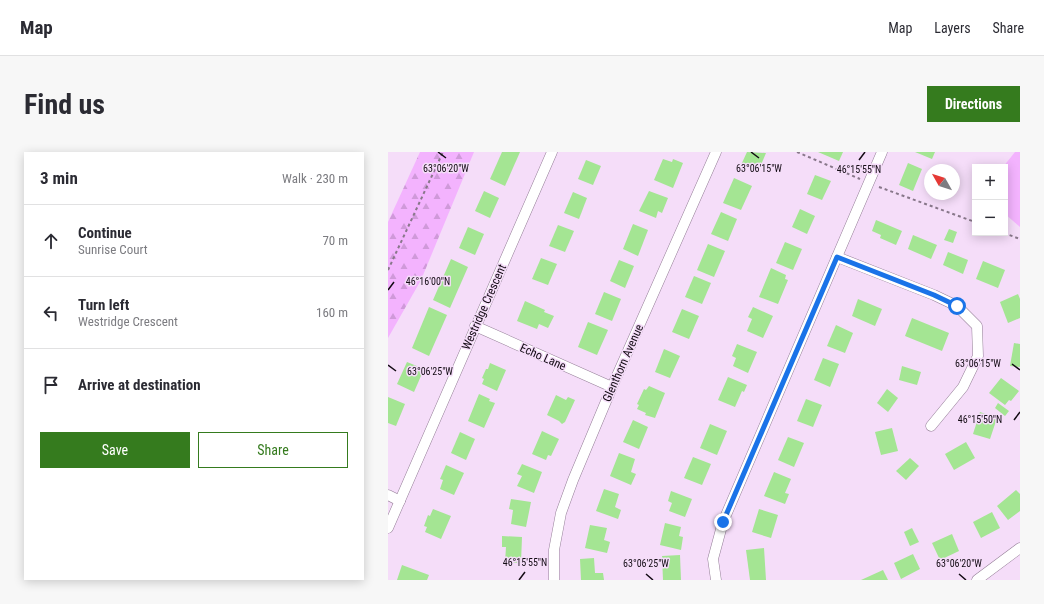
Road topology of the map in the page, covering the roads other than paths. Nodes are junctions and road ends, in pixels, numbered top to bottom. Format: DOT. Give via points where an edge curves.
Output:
graph roads {
  1 [pos="552,152"];
  2 [pos="716,152"];
  3 [pos="882,152"];
  4 [pos="837,257"];
  5 [pos="475,326"];
  6 [pos="612,387"];
  7 [pos="931,426"];
  8 [pos="388,495"];
  9 [pos="400,501"];
  10 [pos="388,528"];
  11 [pos="1020,548"];
  12 [pos="554,580"];
  13 [pos="716,580"];
  14 [pos="977,580"];
  1 -- 5 [label="street, Westridge Crescent"];
  2 -- 6 [label="street, Glenthorn Avenue"];
  3 -- 4 [label="street"];
  4 -- 7 [label="street" via="957,306 977,326 978,356 963,387"];
  4 -- 13 [label="street" via="723,522 713,559"];
  5 -- 6 [label="street, Echo Lane"];
  5 -- 9 [label="street, Westridge Crescent"];
  6 -- 12 [label="street, Glenthorn Avenue" via="561,513 554,550"];
  8 -- 9 [label="street"];
  9 -- 10 [label="street, Westridge Crescent"];
  11 -- 14 [label="street"];
}
